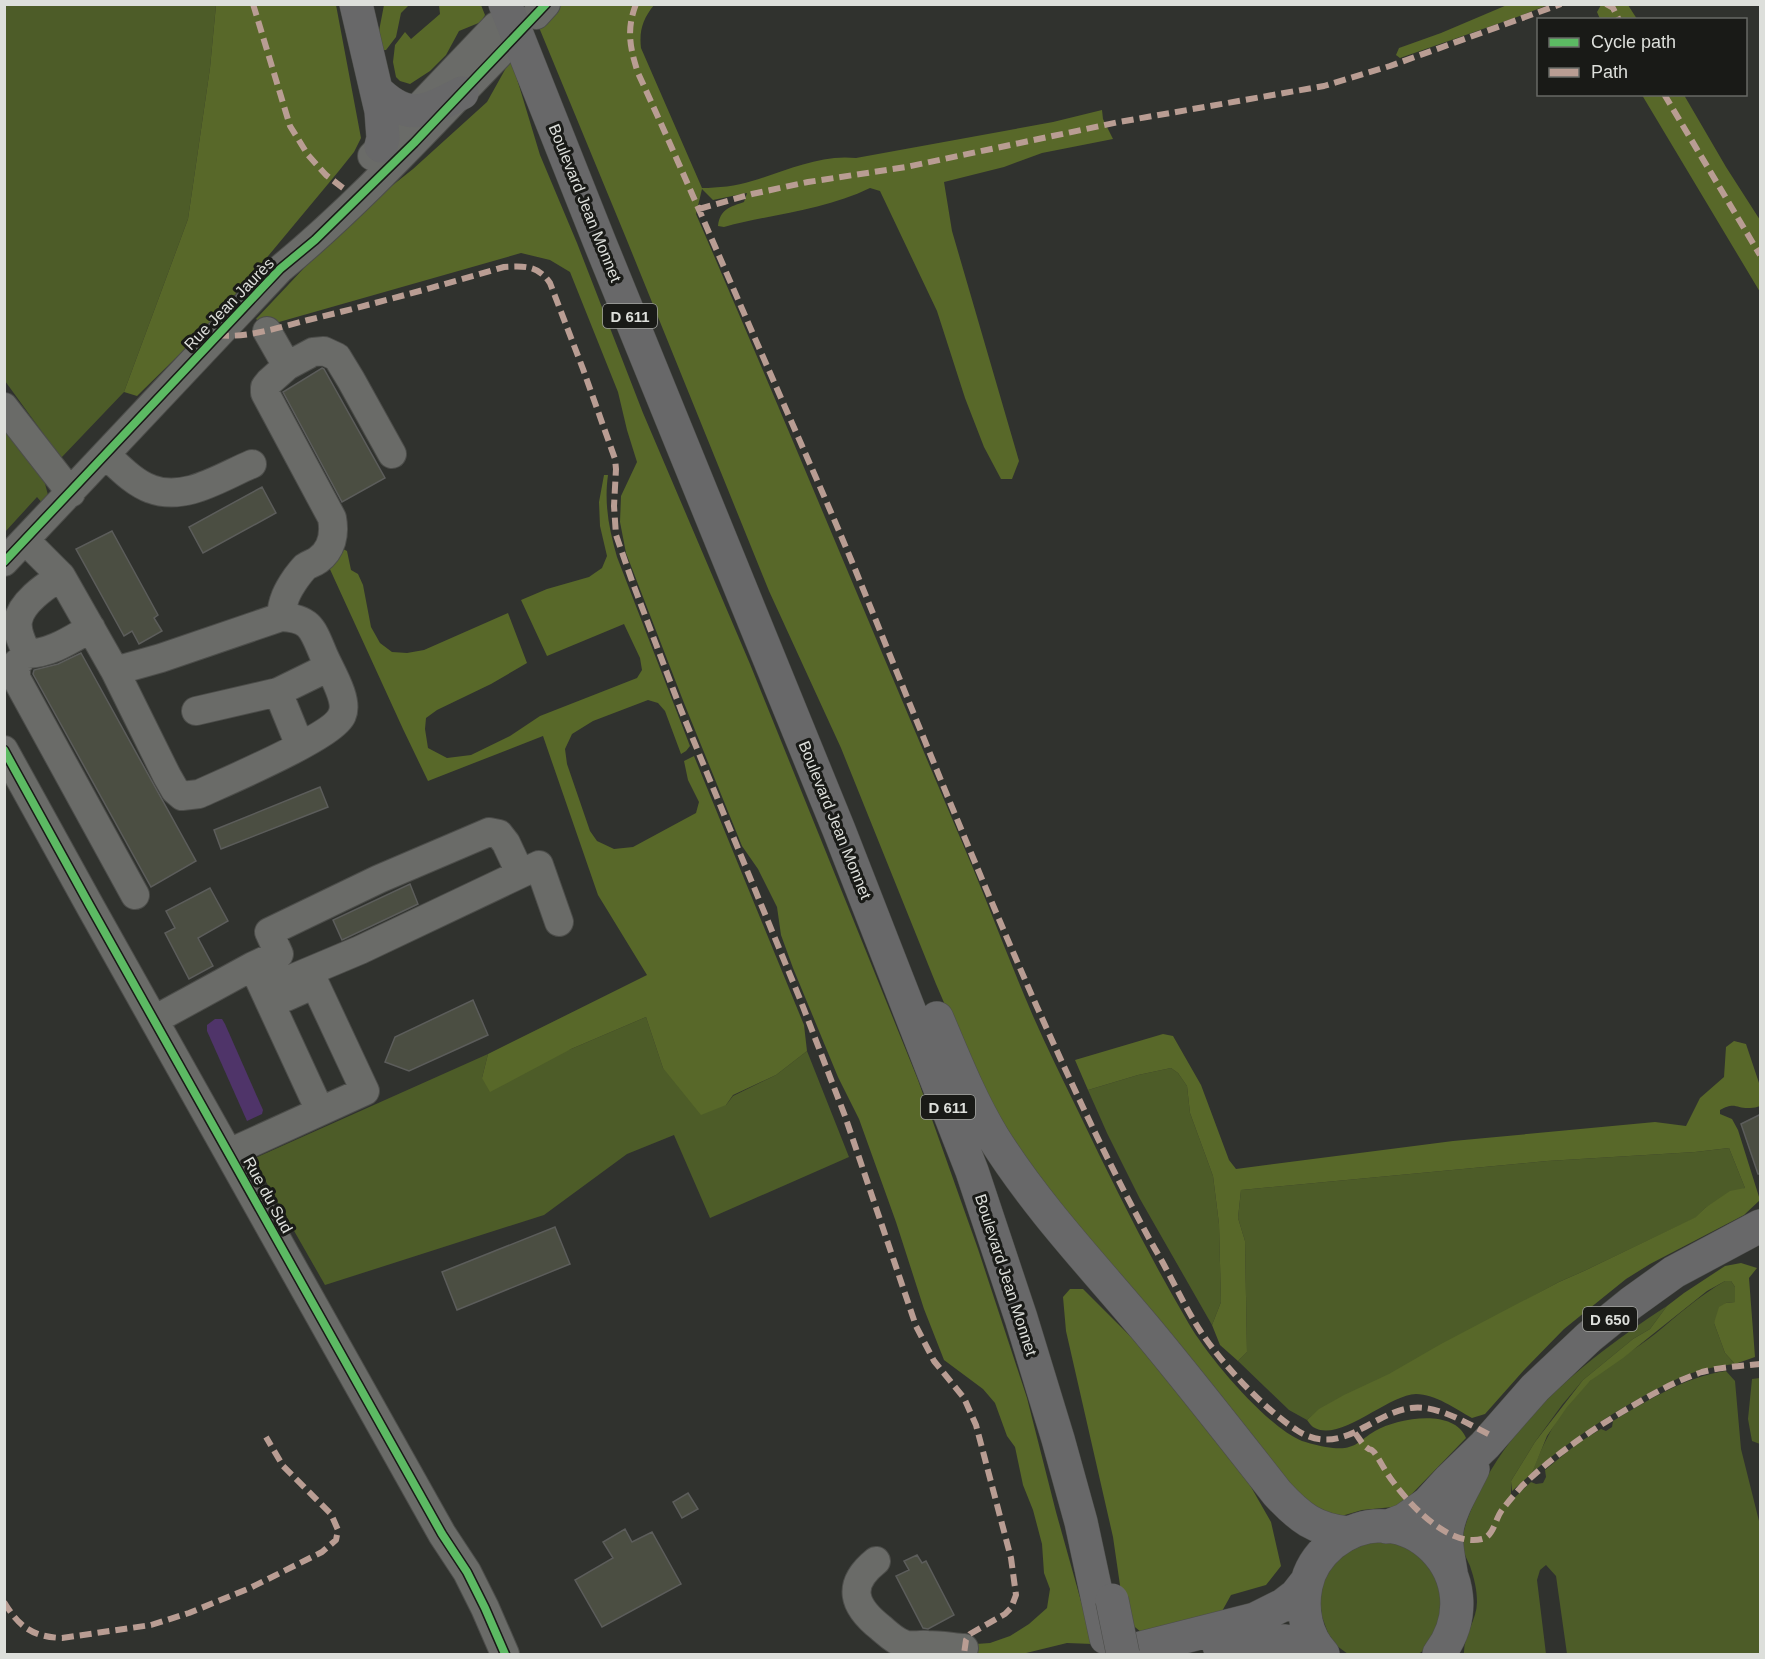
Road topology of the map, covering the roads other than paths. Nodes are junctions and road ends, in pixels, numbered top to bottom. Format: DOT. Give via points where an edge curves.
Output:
graph roads {
  1 [pos="356,4"];
  2 [pos="518,17"];
  3 [pos="376,90"];
  4 [pos="462,93"];
  5 [pos="415,111"];
  6 [pos="381,146"];
  7 [pos="280,269"];
  8 [pos="267,331"];
  9 [pos="287,366"];
  10 [pos="4,407"];
  11 [pos="392,454"];
  12 [pos="106,455"];
  13 [pos="252,464"];
  14 [pos="71,493"];
  15 [pos="25,540"];
  16 [pos="4,562"];
  17 [pos="61,576"];
  18 [pos="281,617"];
  19 [pos="769,622"];
  20 [pos="91,628"];
  21 [pos="27,654"];
  22 [pos="329,667"];
  23 [pos="115,671"];
  24 [pos="278,692"];
  25 [pos="196,711"];
  26 [pos="300,747"];
  27 [pos="4,750"];
  28 [pos="520,873"];
  29 [pos="135,896"];
  30 [pos="559,922"];
  31 [pos="263,987"];
  32 [pos="154,1020"];
  33 [pos="320,1112"];
  34 [pos="229,1153"];
  35 [pos="1761,1226"];
  36 [pos="1485,1445"];
  37 [pos="1386,1527"];
  38 [pos="1349,1533"];
  39 [pos="442,1534"];
  40 [pos="876,1561"];
  41 [pos="1451,1572"];
  42 [pos="1307,1581"];
  43 [pos="1105,1601"];
  44 [pos="964,1648"];
  45 [pos="1446,1650"];
  46 [pos="1321,1653"];
  47 [pos="492,1654"];
  48 [pos="505,1654"];
  49 [pos="1110,1654"];
  50 [pos="1117,1654"];
  51 [pos="1123,1654"];
  52 [pos="1176,1654"];
  1 -- 3 [label="main road"];
  2 -- 4 [label="street, Rue Jean Jaurès"];
  2 -- 5 [label="street, Rue Jean Jaurès"];
  2 -- 19 [label="main road, Boulevard Jean Monnet / D 611"];
  2 -- 43 [label="main road, Boulevard Jean Monnet / D 611" via="600,243 839,830 972,1171 1021,1318"];
  3 -- 5 [label="main road" via="400,108"];
  3 -- 6 [label="main road" via="381,111"];
  4 -- 5 [label="main road"];
  4 -- 7 [label="street, Rue Jean Jaurès" via="315,240"];
  5 -- 6 [label="street, Rue Jean Jaurès"];
  6 -- 7 [label="street, Rue Jean Jaurès"];
  7 -- 12 [label="street, Rue Jean Jaurès"];
  8 -- 9 [label="street"];
  9 -- 11 [label="street" via="313,352 324,351 337,357"];
  9 -- 18 [label="street" via="268,381 265,393 332,518 334,530 328,549 304,567 286,592"];
  10 -- 14 [label="street"];
  12 -- 13 [label="street" via="149,489 169,494 186,493"];
  12 -- 14 [label="street, Rue Jean Jaurès"];
  14 -- 15 [label="street, Rue Jean Jaurès"];
  15 -- 16 [label="street, Rue Jean Jaurès"];
  15 -- 17 [label="street"];
  17 -- 20 [label="street"];
  17 -- 21 [label="street" via="33,596 18,621 18,634"];
  18 -- 22 [label="street" via="306,623"];
  18 -- 23 [label="street"];
  19 -- 38 [label="main road" via="829,750 960,1072 993,1136 1058,1225 1292,1510 1330,1531"];
  19 -- 43 [label="main road, Boulevard Jean Monnet / D 611" via="915,987 1033,1312 1088,1507"];
  20 -- 21 [label="street" via="50,651"];
  20 -- 23 [label="street"];
  21 -- 29 [label="street" via="15,664 16,678"];
  22 -- 24 [label="street"];
  22 -- 26 [label="street" via="344,701 342,715 334,726"];
  23 -- 26 [label="street" via="167,776 182,796 199,794"];
  24 -- 25 [label="street"];
  24 -- 26 [label="street"];
  27 -- 32 [label="street, Rue du Sud"];
  28 -- 30 [label="street" via="539,865"];
  28 -- 31 [label="street" via="360,950"];
  28 -- 31 [label="street" via="507,843 499,834 489,832 380,879 268,932 279,954"];
  31 -- 32 [label="street"];
  31 -- 33 [label="street"];
  31 -- 33 [label="street" via="315,984 365,1091"];
  32 -- 34 [label="street, Rue du Sud"];
  33 -- 34 [label="street"];
  34 -- 39 [label="street, Rue du Sud"];
  35 -- 36 [label="main road, D 650" via="1674,1272 1631,1302 1535,1388"];
  36 -- 37 [label="main road, D 650" via="1418,1512"];
  36 -- 41 [label="main road, D 650" via="1448,1528"];
  37 -- 38 [label="main road"];
  37 -- 41 [label="main road" via="1402,1529 1431,1545"];
  38 -- 42 [label="main road" via="1318,1558"];
  39 -- 47 [label="street, Rue du Sud"];
  39 -- 48 [label="street, Rue du Sud" via="467,1572"];
  40 -- 44 [label="street" via="864,1570 856,1588 863,1611 873,1622 906,1645"];
  41 -- 45 [label="main road" via="1458,1608"];
  42 -- 46 [label="main road" via="1305,1618"];
  42 -- 50 [label="main road" via="1283,1605 1255,1619"];
  43 -- 49 [label="main road, Boulevard Jean Monnet / D 611"];
  43 -- 51 [label="main road, Boulevard Jean Monnet / D 611, bridge"];
  46 -- 52 [label="main road" via="1308,1645 1267,1640"];
}
